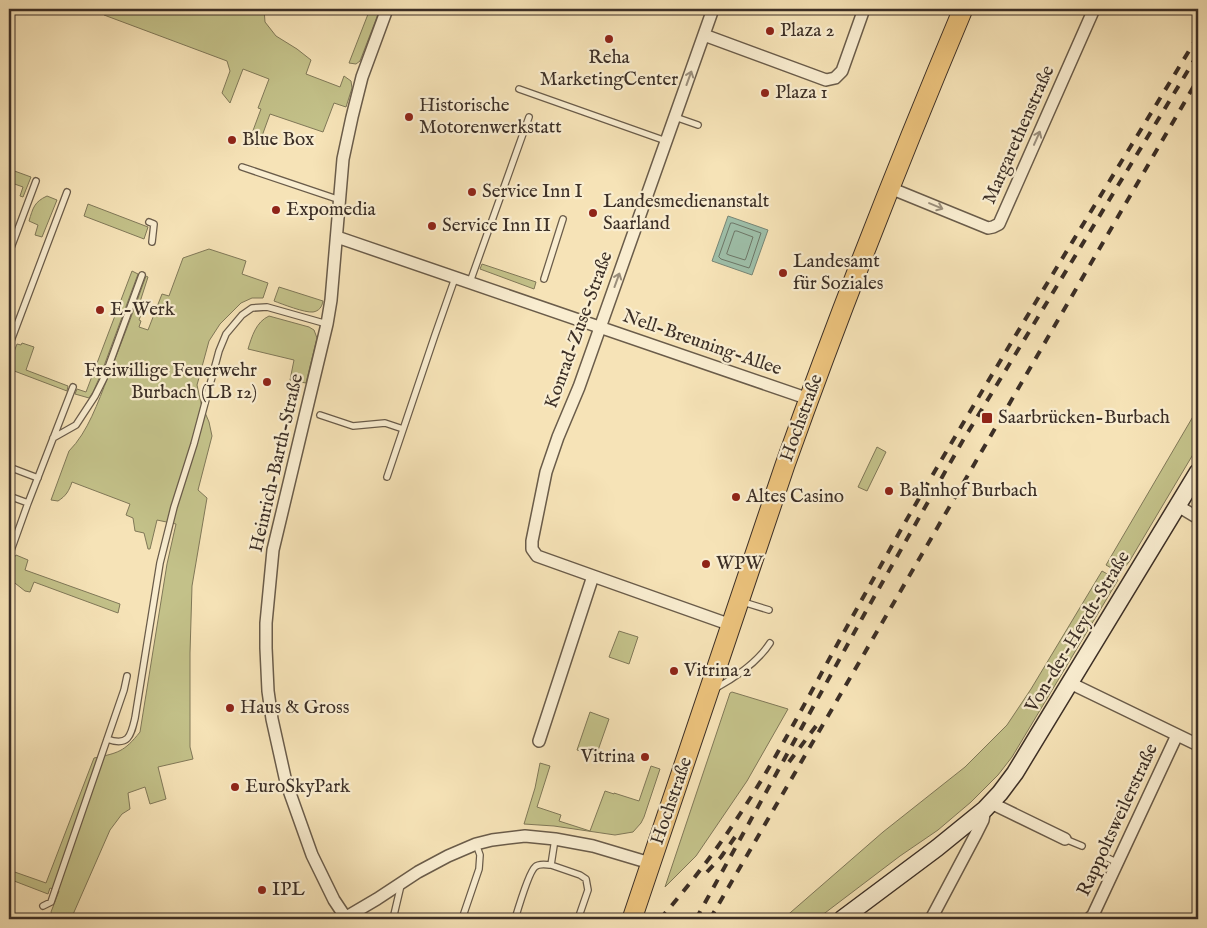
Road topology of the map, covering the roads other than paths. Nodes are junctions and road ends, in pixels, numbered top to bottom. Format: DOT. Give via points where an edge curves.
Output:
graph roads {
  1 [pos="387,9"];
  2 [pos="714,9"];
  3 [pos="864,9"];
  4 [pos="963,9"];
  5 [pos="1094,9"];
  6 [pos="704,35"];
  7 [pos="519,89"];
  8 [pos="528,117"];
  9 [pos="675,117"];
  10 [pos="698,125"];
  11 [pos="666,141"];
  12 [pos="242,167"];
  13 [pos="36,180"];
  14 [pos="890,188"];
  15 [pos="67,192"];
  16 [pos="340,200"];
  17 [pos="563,219"];
  18 [pos="149,222"];
  19 [pos="337,236"];
  20 [pos="152,242"];
  21 [pos="9,252"];
  22 [pos="142,275"];
  23 [pos="455,278"];
  24 [pos="544,279"];
  25 [pos="470,282"];
  26 [pos="327,324"];
  27 [pos="601,326"];
  28 [pos="9,346"];
  29 [pos="72,387"];
  30 [pos="809,399"];
  31 [pos="320,415"];
  32 [pos="403,429"];
  33 [pos="53,438"];
  34 [pos="9,467"];
  35 [pos="1198,472"];
  36 [pos="387,477"];
  37 [pos="38,478"];
  38 [pos="9,496"];
  39 [pos="28,503"];
  40 [pos="1178,506"];
  41 [pos="1198,518"];
  42 [pos="9,556"];
  43 [pos="593,576"];
  44 [pos="740,601"];
  45 [pos="769,610"];
  46 [pos="732,625"];
  47 [pos="770,643"];
  48 [pos="127,676"];
  49 [pos="1070,683"];
  50 [pos="709,692"];
  51 [pos="1177,736"];
  52 [pos="107,740"];
  53 [pos="540,741"];
  54 [pos="1198,745"];
  55 [pos="988,806"];
  56 [pos="555,839"];
  57 [pos="1065,839"];
  58 [pos="476,844"];
  59 [pos="1082,846"];
  60 [pos="1104,856"];
  61 [pos="650,863"];
  62 [pos="1118,863"];
  63 [pos="551,865"];
  64 [pos="402,883"];
  65 [pos="43,906"];
  66 [pos="345,919"];
  67 [pos="393,919"];
  68 [pos="462,919"];
  69 [pos="515,919"];
  70 [pos="578,919"];
  71 [pos="632,919"];
  72 [pos="842,919"];
  73 [pos="931,919"];
  74 [pos="1089,919"];
  1 -- 16 [label="street, Heinrich-Barth-Straße" via="362,77 352,117"];
  2 -- 6 [label="street, Konrad-Zuse-Straße"];
  3 -- 6 [label="street" via="842,71 835,78 826,80"];
  4 -- 14 [label="main road, Hochstraße"];
  14 -- 5 [label="street, Margarethenstraße, one-way" via="988,228 999,224"];
  9 -- 6 [label="street, Konrad-Zuse-Straße, one-way"];
  7 -- 11 [label="lane"];
  8 -- 25 [label="lane"];
  9 -- 10 [label="lane"];
  9 -- 11 [label="street, Konrad-Zuse-Straße"];
  27 -- 11 [label="street, Konrad-Zuse-Straße, one-way"];
  12 -- 16 [label="lane"];
  13 -- 21 [label="lane"];
  14 -- 30 [label="main road, Hochstraße"];
  15 -- 28 [label="lane"];
  16 -- 19 [label="street, Heinrich-Barth-Straße"];
  17 -- 24 [label="lane"];
  18 -- 20 [label="lane" via="154,224"];
  19 -- 23 [label="street, Nell-Breuning-Allee"];
  19 -- 26 [label="street, Heinrich-Barth-Straße"];
  22 -- 33 [label="lane" via="95,396 76,425"];
  23 -- 25 [label="street, Nell-Breuning-Allee"];
  23 -- 32 [label="lane"];
  25 -- 27 [label="street, Nell-Breuning-Allee"];
  26 -- 52 [label="lane" via="267,307 252,308 226,334 160,563 131,735 121,742"];
  26 -- 66 [label="street, Heinrich-Barth-Straße" via="273,550 266,648 272,719 286,782 312,855"];
  27 -- 30 [label="street, Nell-Breuning-Allee"];
  27 -- 43 [label="street, Konrad-Zuse-Straße" via="546,472 532,541 532,549 537,556"];
  29 -- 33 [label="lane"];
  30 -- 44 [label="main road, Hochstraße"];
  31 -- 32 [label="lane" via="353,426 385,423"];
  32 -- 36 [label="lane"];
  33 -- 37 [label="lane"];
  34 -- 37 [label="lane"];
  35 -- 40 [label="main road, Von-der-Heydt-Straße"];
  37 -- 39 [label="lane"];
  38 -- 39 [label="lane"];
  39 -- 42 [label="lane"];
  40 -- 41 [label="street"];
  40 -- 49 [label="main road, Von-der-Heydt-Straße"];
  43 -- 46 [label="street, Konrad-Zuse-Straße"];
  43 -- 53 [label="street"];
  44 -- 45 [label="lane"];
  44 -- 46 [label="main road, Hochstraße"];
  46 -- 50 [label="main road, Hochstraße"];
  47 -- 50 [label="lane" via="736,676"];
  48 -- 52 [label="lane"];
  49 -- 51 [label="street, Rappoltsweilerstraße"];
  49 -- 55 [label="main road, Von-der-Heydt-Straße" via="1015,772"];
  50 -- 61 [label="main road, Hochstraße"];
  51 -- 54 [label="street, Rappoltsweilerstraße"];
  51 -- 62 [label="street, Rappoltsweilerstraße"];
  52 -- 65 [label="lane" via="51,902"];
  55 -- 57 [label="street"];
  55 -- 72 [label="main road, Von-der-Heydt-Straße"];
  55 -- 73 [label="street, Von-der-Heydt-Straße"];
  56 -- 58 [label="street" via="525,836"];
  56 -- 61 [label="street" via="593,846"];
  56 -- 63 [label="lane"];
  57 -- 59 [label="lane"];
  58 -- 64 [label="street"];
  58 -- 68 [label="lane" via="480,855 479,869"];
  60 -- 62 [label="lane"];
  61 -- 71 [label="main road, Hochstraße"];
  62 -- 74 [label="street, Rappoltsweilerstraße"];
  63 -- 69 [label="lane" via="534,867"];
  63 -- 70 [label="lane" via="586,879 588,890"];
  64 -- 66 [label="street"];
  64 -- 67 [label="lane"];
}
